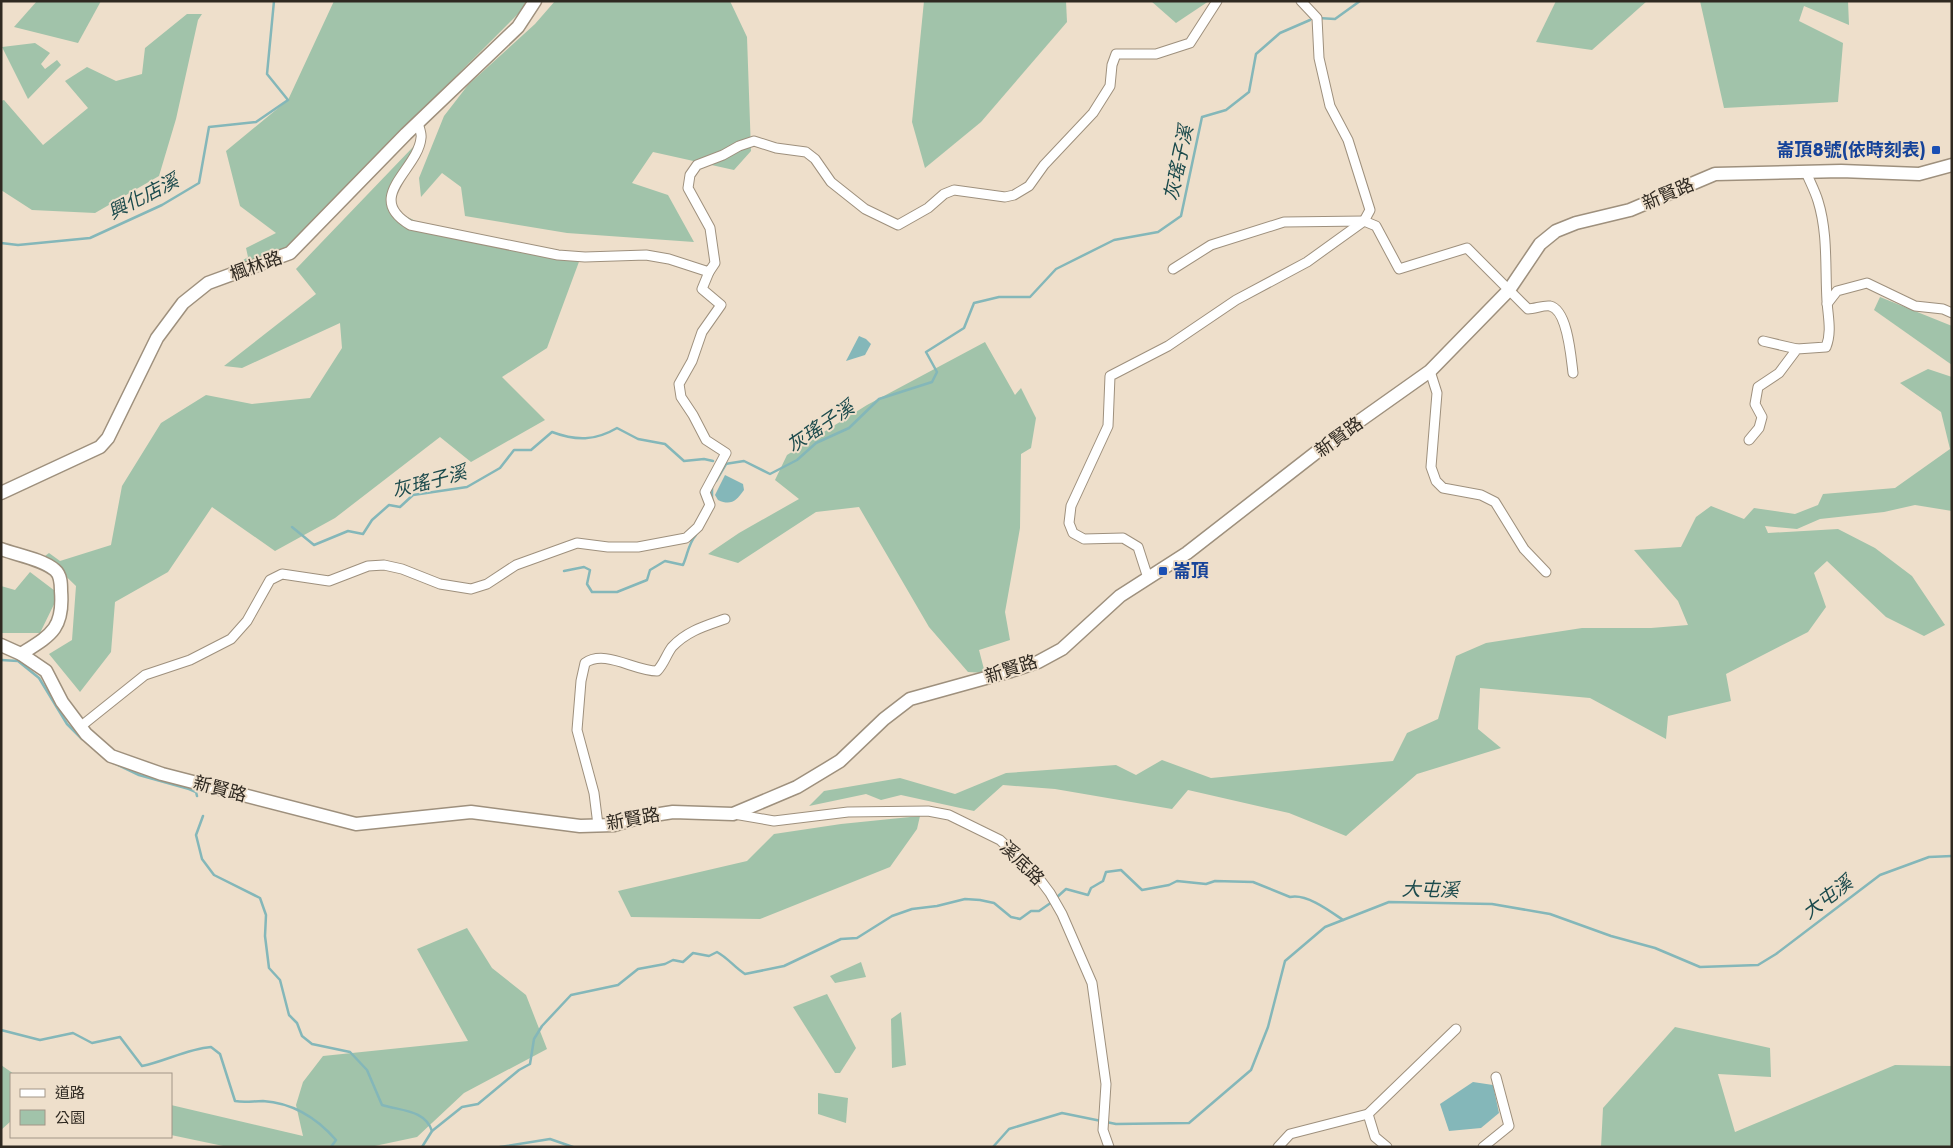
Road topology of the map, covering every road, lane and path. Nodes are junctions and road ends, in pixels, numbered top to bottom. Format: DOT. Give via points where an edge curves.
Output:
graph roads {
  1 [pos="535,1"];
  2 [pos="1217,1"];
  3 [pos="1302,1"];
  4 [pos="418,123"];
  5 [pos="1952,165"];
  6 [pos="1806,172"];
  7 [pos="1364,221"];
  8 [pos="1173,269"];
  9 [pos="709,272"];
  10 [pos="1509,290"];
  11 [pos="1827,304"];
  12 [pos="1952,313"];
  13 [pos="1763,341"];
  14 [pos="1797,349"];
  15 [pos="1430,371"];
  16 [pos="1573,373"];
  17 [pos="1748,440"];
  18 [pos="1,493"];
  19 [pos="1,549"];
  20 [pos="1546,572"];
  21 [pos="1148,578"];
  22 [pos="725,619"];
  23 [pos="1,645"];
  24 [pos="21,654"];
  25 [pos="80,727"];
  26 [pos="733,814"];
  27 [pos="598,825"];
  28 [pos="1456,1029"];
  29 [pos="1496,1077"];
  30 [pos="1368,1114"];
  31 [pos="1109,1147"];
  32 [pos="1278,1147"];
  33 [pos="1387,1147"];
  34 [pos="1483,1147"];
  1 -- 4 [label="street, 楓林路" via="518,27"];
  2 -- 9 [label="street" via="1190,42 1156,54 1116,54 1110,86 1092,113 1029,186 1014,195 1005,197 954,190 898,225 865,209 830,182 815,159 806,152 754,141 697,164 690,175 688,188 710,228 715,263"];
  3 -- 7 [label="street" via="1317,18 1319,58 1330,106 1348,140 1370,210"];
  4 -- 9 [label="street" via="421,138 415,155 391,193 396,212 410,224 558,255 646,254"];
  4 -- 18 [label="street, 楓林路" via="290,253 208,283 183,303 157,338 108,438 100,447"];
  5 -- 6 [label="street, 新賢路" via="1919,174"];
  6 -- 10 [label="street, 新賢路" via="1716,174 1630,210 1576,223 1556,231 1540,244"];
  6 -- 11 [label="street" via="1818,200 1824,231"];
  7 -- 8 [label="street" via="1284,222 1211,244"];
  7 -- 10 [label="street" via="1376,226 1399,269 1468,248"];
  7 -- 21 [label="street" via="1307,262 1236,300 1168,346 1110,376 1108,426 1071,506 1069,523 1074,533 1084,539 1123,538 1138,547"];
  9 -- 25 [label="street" via="702,290 721,305 702,332 692,361 679,384 681,397 706,440 726,453 705,492 710,506 686,538 638,547 577,543 516,564 488,584 471,589 440,584 384,565 368,566 329,581 282,574 270,580 247,621 231,639 190,660 145,675"];
  10 -- 15 [label="street, 新賢路"];
  10 -- 16 [label="street" via="1528,310 1548,306 1559,312 1564,320"];
  11 -- 12 [label="street" via="1838,291 1867,283 1915,306"];
  11 -- 14 [label="street" via="1830,320 1826,347"];
  13 -- 14 [label="street"];
  14 -- 17 [label="street" via="1778,373 1758,387 1755,404 1762,416 1759,428"];
  15 -- 20 [label="street" via="1437,392 1431,467 1436,482 1443,488 1481,495 1495,502 1524,549"];
  15 -- 21 [label="street, 新賢路"];
  19 -- 24 [label="street" via="48,566 57,571 61,580 62,615 55,628"];
  21 -- 26 [label="street, 新賢路" via="1120,596 1062,649 1012,671 910,699 829,768 797,787"];
  22 -- 27 [label="street" via="690,632 671,649 657,670 647,671 602,658 593,658 585,663 580,681 577,730 594,793"];
  23 -- 24 [label="street, 新賢路"];
  24 -- 25 [label="street, 新賢路" via="46,671"];
  25 -- 27 [label="street, 新賢路" via="111,756 162,774 356,824 471,812 580,826"];
  26 -- 27 [label="street, 新賢路" via="673,812 614,825"];
  26 -- 31 [label="street, 溪底路" via="774,821 848,812 928,811 949,815 1000,840 1035,873 1051,895 1092,983 1106,1084 1103,1130"];
  28 -- 30 [label="street"];
  29 -- 34 [label="street" via="1509,1126"];
  30 -- 32 [label="street" via="1290,1134"];
  30 -- 33 [label="street" via="1375,1137"];
}
